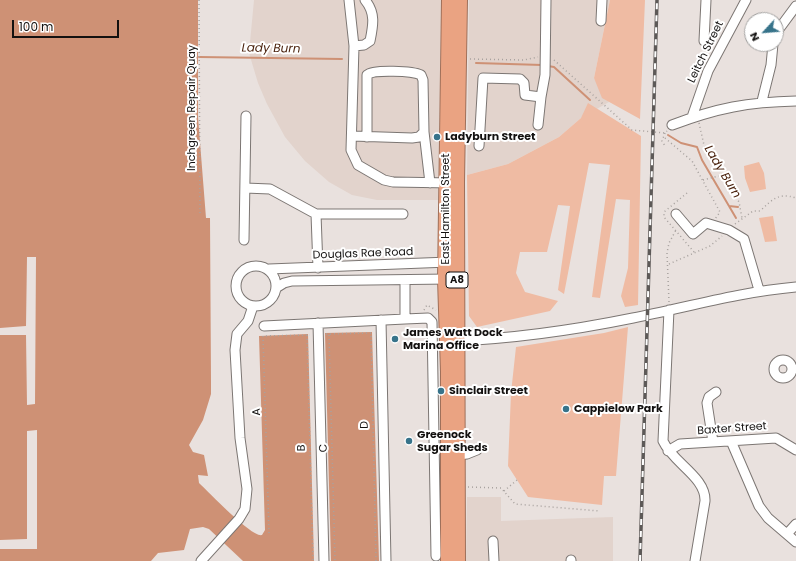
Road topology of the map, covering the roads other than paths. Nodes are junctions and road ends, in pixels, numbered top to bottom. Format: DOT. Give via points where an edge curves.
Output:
graph roads {
  1 [pos="349,0"];
  2 [pos="365,0"];
  3 [pos="449,0"];
  4 [pos="460,0"];
  5 [pos="546,0"];
  6 [pos="602,0"];
  7 [pos="706,0"];
  8 [pos="746,0"];
  9 [pos="796,6"];
  10 [pos="601,21"];
  11 [pos="784,22"];
  12 [pos="704,41"];
  13 [pos="354,50"];
  14 [pos="772,52"];
  15 [pos="541,97"];
  16 [pos="762,101"];
  17 [pos="796,101"];
  18 [pos="246,116"];
  19 [pos="695,116"];
  20 [pos="538,125"];
  21 [pos="672,125"];
  22 [pos="424,132"];
  23 [pos="352,136"];
  24 [pos="366,136"];
  25 [pos="479,146"];
  26 [pos="430,183"];
  27 [pos="451,183"];
  28 [pos="245,188"];
  29 [pos="316,214"];
  30 [pos="403,214"];
  31 [pos="676,214"];
  32 [pos="244,240"];
  33 [pos="453,262"];
  34 [pos="318,268"];
  35 [pos="269,269"];
  36 [pos="451,279"];
  37 [pos="405,280"];
  38 [pos="796,286"];
  39 [pos="276,288"];
  40 [pos="759,290"];
  41 [pos="253,306"];
  42 [pos="669,310"];
  43 [pos="405,319"];
  44 [pos="381,320"];
  45 [pos="318,323"];
  46 [pos="264,326"];
  47 [pos="452,341"];
  48 [pos="789,376"];
  49 [pos="796,384"];
  50 [pos="716,392"];
  51 [pos="731,441"];
  52 [pos="713,442"];
  53 [pos="477,450"];
  54 [pos="796,450"];
  55 [pos="668,451"];
  56 [pos="458,455"];
  57 [pos="453,509"];
  58 [pos="796,524"];
  59 [pos="787,534"];
  60 [pos="494,541"];
  61 [pos="796,542"];
  62 [pos="442,558"];
  63 [pos="203,560"];
  64 [pos="324,561"];
  65 [pos="386,561"];
  66 [pos="458,561"];
  67 [pos="494,561"];
  68 [pos="695,561"];
  1 -- 13 [label="street"];
  2 -- 13 [label="street" via="372,11 374,22 370,41"];
  3 -- 27 [label="highway, East Hamilton Street / A8"];
  4 -- 27 [label="highway, East Hamilton Street / A8"];
  5 -- 15 [label="street" via="545,75"];
  6 -- 10 [label="street"];
  7 -- 12 [label="street" via="699,27"];
  8 -- 19 [label="street, Leitch Street" via="708,71"];
  9 -- 11 [label="street"];
  13 -- 23 [label="street"];
  14 -- 16 [label="street"];
  15 -- 20 [label="street"];
  15 -- 25 [label="street" via="525,95 524,84 520,79 483,78"];
  16 -- 17 [label="street"];
  16 -- 19 [label="street"];
  18 -- 28 [label="street"];
  19 -- 21 [label="street"];
  22 -- 24 [label="street" via="412,138"];
  22 -- 24 [label="street" via="421,75 415,72 370,72 367,75"];
  22 -- 26 [label="street"];
  23 -- 24 [label="street"];
  23 -- 26 [label="street" via="351,150 358,165 384,180"];
  26 -- 27 [label="street"];
  27 -- 33 [label="highway, East Hamilton Street / A8"];
  28 -- 29 [label="street" via="270,190"];
  28 -- 32 [label="street"];
  29 -- 30 [label="street"];
  29 -- 34 [label="street"];
  31 -- 40 [label="street" via="693,234 706,223 736,233 744,239"];
  33 -- 34 [label="street, Douglas Rae Road"];
  33 -- 36 [label="highway, East Hamilton Street / A8"];
  34 -- 35 [label="street, Douglas Rae Road"];
  35 -- 39 [label="street" via="275,278"];
  35 -- 41 [label="street" via="260,265 251,266 237,277 235,286 238,296 244,303"];
  36 -- 37 [label="street"];
  36 -- 47 [label="highway, East Hamilton Street / A8"];
  37 -- 39 [label="street" via="292,281"];
  37 -- 43 [label="street"];
  38 -- 40 [label="street"];
  39 -- 41 [label="street" via="274,296 268,302 261,306"];
  40 -- 42 [label="street"];
  41 -- 63 [label="street" via="248,321 237,334 235,350 240,438 247,489 245,508 240,519"];
  42 -- 47 [label="street" via="632,319 507,338"];
  42 -- 55 [label="street" via="663,438"];
  43 -- 44 [label="street"];
  43 -- 62 [label="street" via="428,318 432,322"];
  44 -- 45 [label="street"];
  44 -- 65 [label="street"];
  45 -- 46 [label="street"];
  45 -- 64 [label="street"];
  47 -- 56 [label="highway, East Hamilton Street / A8"];
  47 -- 57 [label="highway, East Hamilton Street / A8"];
  48 -- 49 [label="street"];
  50 -- 52 [label="street" via="709,397 707,404"];
  51 -- 52 [label="street, Baxter Street"];
  51 -- 54 [label="street, Baxter Street" via="776,438"];
  51 -- 59 [label="street" via="760,506 768,518"];
  52 -- 55 [label="street, Baxter Street" via="680,444"];
  53 -- 56 [label="street"];
  55 -- 68 [label="street" via="700,482 705,491"];
  56 -- 57 [label="highway, East Hamilton Street / A8" via="458,487"];
  57 -- 62 [label="highway, East Hamilton Street / A8"];
  57 -- 66 [label="highway, East Hamilton Street / A8"];
  58 -- 59 [label="street"];
  59 -- 61 [label="street"];
  60 -- 67 [label="street"];
}
